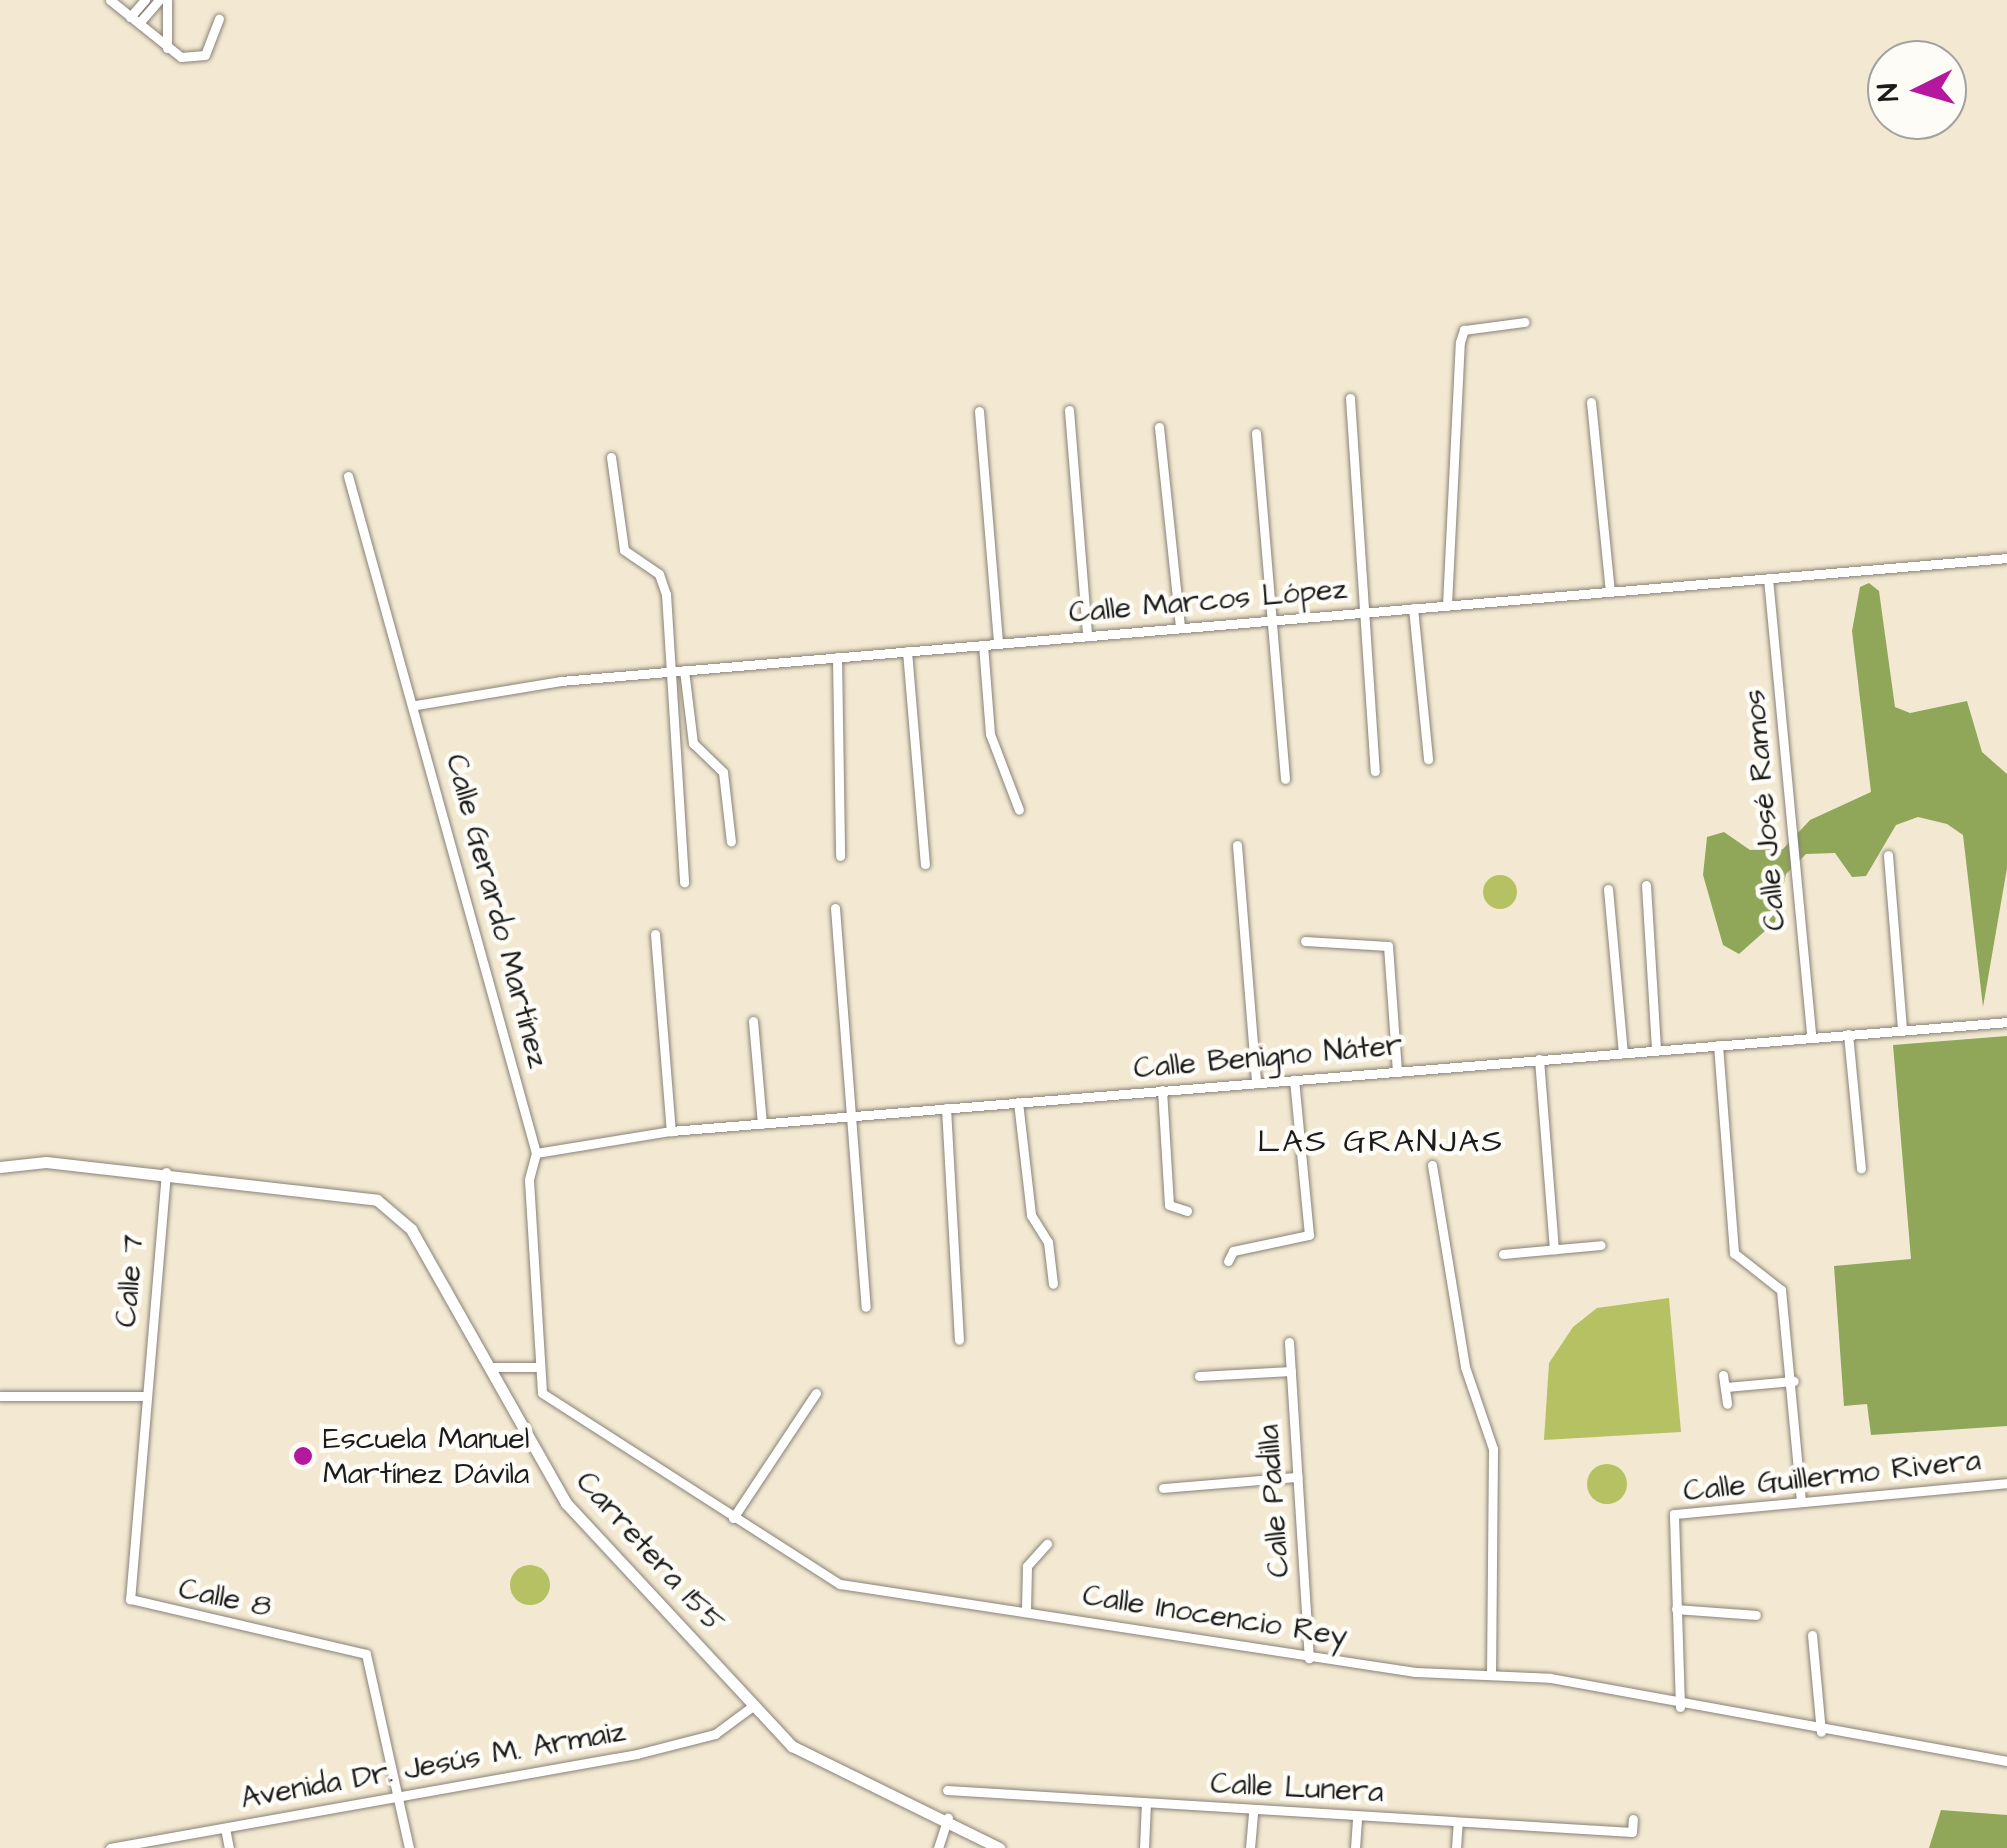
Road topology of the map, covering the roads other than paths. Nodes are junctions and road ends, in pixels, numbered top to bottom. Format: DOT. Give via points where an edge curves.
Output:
graph roads {
  1 [pos="110,0"];
  2 [pos="145,0"];
  3 [pos="163,0"];
  4 [pos="219,19"];
  5 [pos="134,20"];
  6 [pos="168,51"];
  7 [pos="1524,322"];
  8 [pos="1350,398"];
  9 [pos="1592,402"];
  10 [pos="1069,410"];
  11 [pos="979,411"];
  12 [pos="1159,427"];
  13 [pos="1256,433"];
  14 [pos="612,457"];
  15 [pos="348,476"];
  16 [pos="2007,558"];
  17 [pos="1768,578"];
  18 [pos="1610,592"];
  19 [pos="1447,605"];
  20 [pos="1413,608"];
  21 [pos="1359,613"];
  22 [pos="1272,620"];
  23 [pos="1180,628"];
  24 [pos="1087,636"];
  25 [pos="998,643"];
  26 [pos="984,645"];
  27 [pos="906,651"];
  28 [pos="836,657"];
  29 [pos="684,670"];
  30 [pos="667,672"];
  31 [pos="416,705"];
  32 [pos="1428,760"];
  33 [pos="1375,771"];
  34 [pos="1285,779"];
  35 [pos="1019,810"];
  36 [pos="731,842"];
  37 [pos="1237,845"];
  38 [pos="1888,855"];
  39 [pos="840,856"];
  40 [pos="925,864"];
  41 [pos="684,882"];
  42 [pos="1646,884"];
  43 [pos="1608,889"];
  44 [pos="835,908"];
  45 [pos="655,934"];
  46 [pos="1305,941"];
  47 [pos="753,1021"];
  48 [pos="2007,1022"];
  49 [pos="1902,1030"];
  50 [pos="1848,1034"];
  51 [pos="1811,1036"];
  52 [pos="1718,1046"];
  53 [pos="1656,1050"];
  54 [pos="1623,1053"];
  55 [pos="1538,1059"];
  56 [pos="1397,1072"];
  57 [pos="1294,1080"];
  58 [pos="1256,1083"];
  59 [pos="1162,1090"];
  60 [pos="1018,1102"];
  61 [pos="946,1108"];
  62 [pos="851,1117"];
  63 [pos="762,1124"];
  64 [pos="671,1131"];
  65 [pos="536,1153"];
  66 [pos="1432,1164"];
  67 [pos="0,1168"];
  68 [pos="1861,1168"];
  69 [pos="166,1172"];
  70 [pos="1187,1211"];
  71 [pos="1602,1245"];
  72 [pos="1554,1248"];
  73 [pos="1503,1254"];
  74 [pos="1228,1262"];
  75 [pos="1053,1284"];
  76 [pos="866,1307"];
  77 [pos="959,1340"];
  78 [pos="1288,1342"];
  79 [pos="489,1366"];
  80 [pos="540,1366"];
  81 [pos="1291,1372"];
  82 [pos="1199,1376"];
  83 [pos="1794,1381"];
  84 [pos="816,1392"];
  85 [pos="0,1396"];
  86 [pos="144,1396"];
  87 [pos="1727,1404"];
  88 [pos="1298,1478"];
  89 [pos="2007,1483"];
  90 [pos="1163,1488"];
  91 [pos="1801,1500"];
  92 [pos="732,1518"];
  93 [pos="1047,1544"];
  94 [pos="1676,1608"];
  95 [pos="1026,1610"];
  96 [pos="1756,1614"];
  97 [pos="1812,1636"];
  98 [pos="1309,1658"];
  99 [pos="1491,1673"];
  100 [pos="754,1705"];
  101 [pos="1680,1708"];
  102 [pos="1821,1732"];
  103 [pos="2007,1761"];
  104 [pos="946,1790"];
  105 [pos="400,1797"];
  106 [pos="1146,1804"];
  107 [pos="1253,1812"];
  108 [pos="1357,1816"];
  109 [pos="948,1818"];
  110 [pos="1634,1818"];
  111 [pos="1458,1822"];
  112 [pos="225,1828"];
  113 [pos="110,1848"];
  114 [pos="228,1848"];
  115 [pos="409,1848"];
  116 [pos="938,1848"];
  117 [pos="999,1848"];
  118 [pos="1144,1848"];
  119 [pos="1250,1848"];
  120 [pos="1355,1848"];
  121 [pos="1456,1848"];
  1 -- 5 [label="street"];
  2 -- 5 [label="street"];
  3 -- 5 [label="street"];
  3 -- 6 [label="street"];
  4 -- 6 [label="street" via="204,55"];
  5 -- 6 [label="street"];
  7 -- 19 [label="street" via="1464,330 1460,342"];
  8 -- 21 [label="street"];
  9 -- 18 [label="street"];
  10 -- 24 [label="street"];
  11 -- 25 [label="street"];
  12 -- 23 [label="street"];
  13 -- 22 [label="street"];
  14 -- 30 [label="street" via="624,550 658,574 666,594"];
  15 -- 31 [label="street, Calle Gerardo Martínez"];
  16 -- 17 [label="street, Calle Marcos López"];
  17 -- 18 [label="street, Calle Marcos López"];
  17 -- 51 [label="street, Calle José Ramos"];
  18 -- 19 [label="street, Calle Marcos López"];
  19 -- 20 [label="street, Calle Marcos López"];
  20 -- 21 [label="street, Calle Marcos López"];
  20 -- 32 [label="street"];
  21 -- 22 [label="street, Calle Marcos López"];
  21 -- 33 [label="street"];
  22 -- 23 [label="street, Calle Marcos López"];
  22 -- 34 [label="street"];
  23 -- 24 [label="street, Calle Marcos López"];
  24 -- 25 [label="street, Calle Marcos López"];
  25 -- 26 [label="street, Calle Marcos López"];
  26 -- 27 [label="street, Calle Marcos López"];
  26 -- 35 [label="street" via="990,734"];
  27 -- 28 [label="street, Calle Marcos López"];
  27 -- 40 [label="street"];
  28 -- 29 [label="street, Calle Marcos López"];
  28 -- 39 [label="street"];
  29 -- 30 [label="street, Calle Marcos López"];
  29 -- 36 [label="street" via="693,743 723,772"];
  30 -- 31 [label="street, Calle Marcos López" via="469,690"];
  30 -- 41 [label="street"];
  31 -- 65 [label="street, Calle Gerardo Martínez"];
  37 -- 58 [label="street"];
  38 -- 49 [label="street"];
  42 -- 53 [label="street"];
  43 -- 54 [label="street"];
  44 -- 62 [label="street"];
  45 -- 64 [label="street"];
  46 -- 56 [label="street" via="1388,946"];
  47 -- 63 [label="street"];
  48 -- 49 [label="street, Calle Benigno Náter"];
  49 -- 50 [label="street, Calle Benigno Náter"];
  50 -- 51 [label="street, Calle Benigno Náter"];
  50 -- 68 [label="street"];
  51 -- 52 [label="street, Calle Benigno Náter"];
  52 -- 53 [label="street, Calle Benigno Náter"];
  52 -- 83 [label="street" via="1734,1253 1781,1290"];
  53 -- 54 [label="street, Calle Benigno Náter"];
  54 -- 55 [label="street, Calle Benigno Náter"];
  55 -- 56 [label="street, Calle Benigno Náter"];
  55 -- 72 [label="street"];
  56 -- 57 [label="street, Calle Benigno Náter"];
  57 -- 58 [label="street, Calle Benigno Náter"];
  57 -- 74 [label="street" via="1309,1236 1233,1251"];
  58 -- 59 [label="street, Calle Benigno Náter"];
  59 -- 60 [label="street, Calle Benigno Náter"];
  59 -- 70 [label="street" via="1170,1205"];
  60 -- 61 [label="street, Calle Benigno Náter"];
  60 -- 75 [label="street" via="1030,1216 1048,1242"];
  61 -- 62 [label="street, Calle Benigno Náter"];
  61 -- 77 [label="street"];
  62 -- 63 [label="street, Calle Benigno Náter"];
  62 -- 76 [label="street"];
  63 -- 64 [label="street, Calle Benigno Náter"];
  64 -- 65 [label="street, Calle Benigno Náter"];
  65 -- 80 [label="street, Calle Gerardo Martínez" via="529,1180"];
  66 -- 99 [label="street" via="1465,1367 1494,1448"];
  67 -- 69 [label="street, Carretera 155" via="46,1162"];
  69 -- 79 [label="street, Carretera 155" via="377,1200 411,1229"];
  69 -- 86 [label="street, Calle 7"];
  71 -- 72 [label="street"];
  72 -- 73 [label="street"];
  78 -- 81 [label="street, Calle Padilla"];
  79 -- 80 [label="street"];
  79 -- 100 [label="street, Carretera 155" via="566,1503"];
  80 -- 92 [label="street, Calle Inocencio Rey" via="542,1393"];
  81 -- 82 [label="street"];
  81 -- 88 [label="street, Calle Padilla"];
  83 -- 87 [label="street" via="1724,1381"];
  83 -- 91 [label="street"];
  84 -- 92 [label="street"];
  85 -- 86 [label="street"];
  86 -- 105 [label="street, Calle 8" via="130,1599 366,1654"];
  88 -- 90 [label="street"];
  88 -- 98 [label="street, Calle Padilla"];
  89 -- 91 [label="street, Calle Guillermo Rivera"];
  91 -- 94 [label="street, Calle Guillermo Rivera" via="1674,1514"];
  92 -- 95 [label="street, Calle Inocencio Rey" via="840,1584"];
  93 -- 95 [label="street" via="1027,1566"];
  94 -- 96 [label="street"];
  94 -- 101 [label="street, Calle Guillermo Rivera"];
  95 -- 98 [label="street, Calle Inocencio Rey"];
  97 -- 102 [label="street"];
  98 -- 99 [label="street, Calle Inocencio Rey"];
  99 -- 101 [label="street, Calle Inocencio Rey"];
  100 -- 105 [label="street, Avenida Dr. Jesús M. Armaiz" via="715,1734"];
  100 -- 109 [label="street, Carretera 155" via="815,1763"];
  101 -- 102 [label="street, Calle Inocencio Rey"];
  102 -- 103 [label="street, Calle Inocencio Rey"];
  104 -- 106 [label="street, Calle Lunera"];
  105 -- 112 [label="street, Avenida Dr. Jesús M. Armaiz"];
  105 -- 115 [label="street"];
  106 -- 107 [label="street, Calle Lunera"];
  106 -- 118 [label="street"];
  107 -- 108 [label="street, Calle Lunera"];
  107 -- 119 [label="street"];
  108 -- 111 [label="street, Calle Lunera"];
  108 -- 120 [label="street"];
  109 -- 116 [label="street"];
  109 -- 117 [label="street, Carretera 155"];
  110 -- 111 [label="street, Calle Lunera" via="1632,1832"];
  111 -- 121 [label="street"];
  112 -- 113 [label="street, Avenida Dr. Jesús M. Armaiz"];
  112 -- 114 [label="street"];
}
